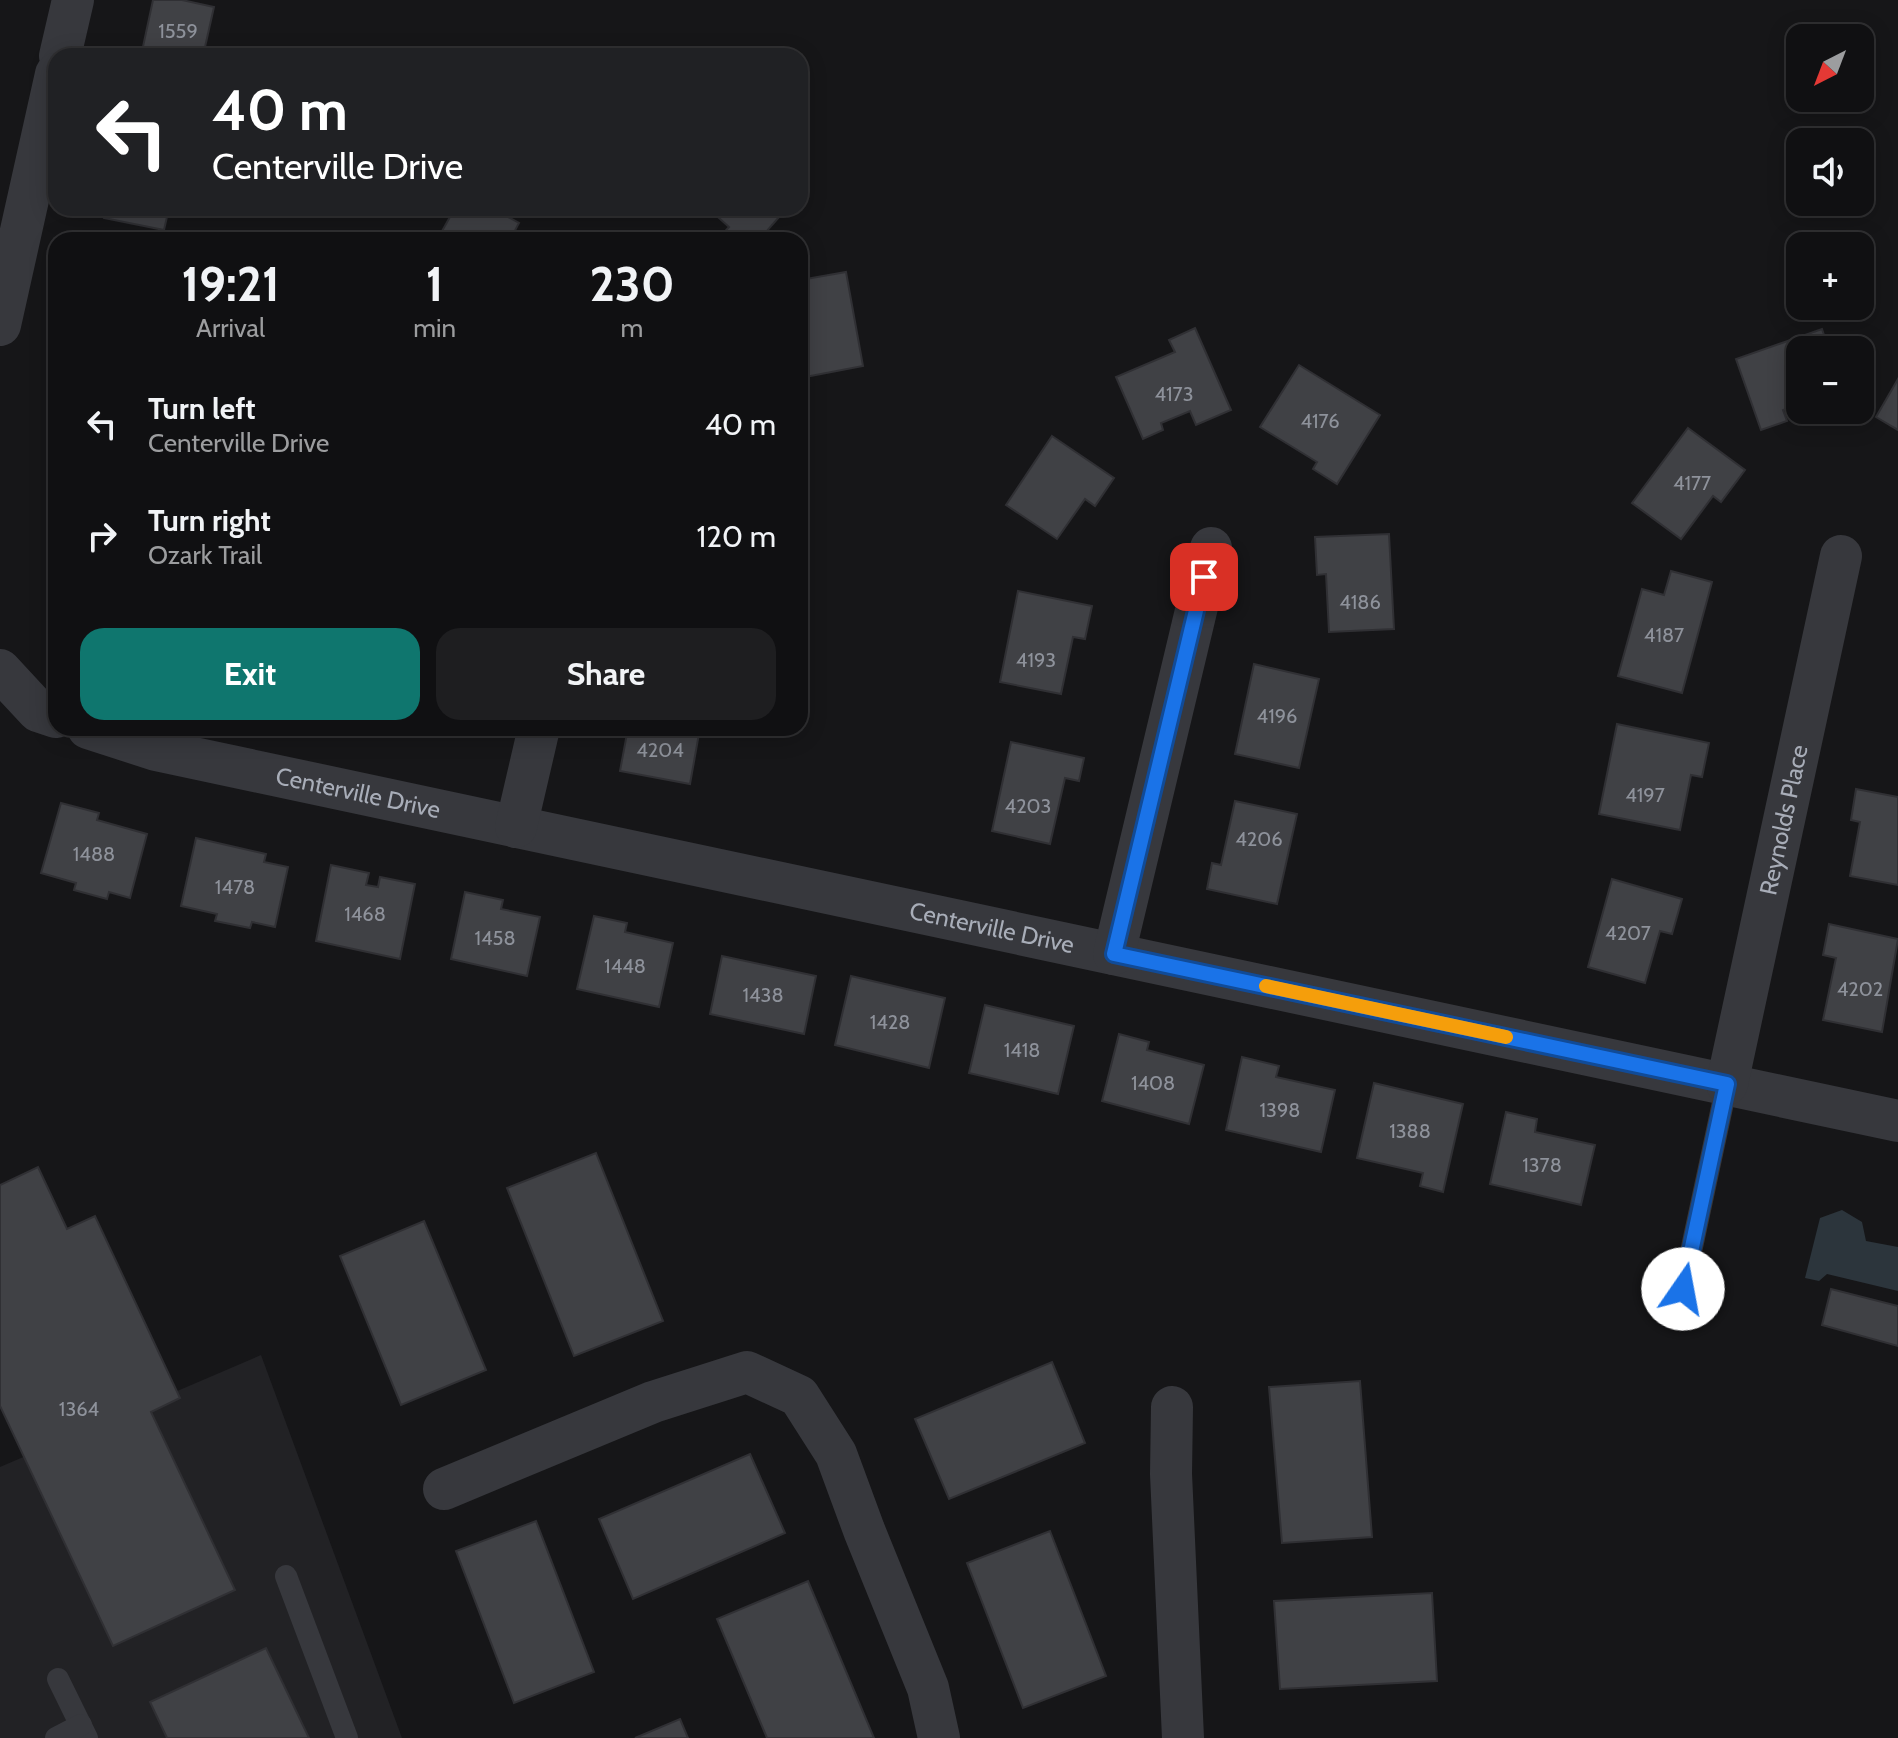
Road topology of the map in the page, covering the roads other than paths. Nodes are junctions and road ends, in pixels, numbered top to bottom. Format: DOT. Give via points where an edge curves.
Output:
graph roads {
  1 [pos="73,0"];
  2 [pos="62,48"];
  3 [pos="48,110"];
  4 [pos="0,325"];
  5 [pos="1211,548"];
  6 [pos="1841,556"];
  7 [pos="0,670"];
  8 [pos="48,714"];
  9 [pos="113,736"];
  10 [pos="537,736"];
  11 [pos="516,827"];
  12 [pos="1114,954"];
  13 [pos="1727,1084"];
  14 [pos="1898,1121"];
  15 [pos="1683,1289"];
  16 [pos="1172,1407"];
  17 [pos="444,1489"];
  18 [pos="286,1576"];
  19 [pos="58,1679"];
  20 [pos="84,1732"];
  21 [pos="56,1738"];
  22 [pos="347,1738"];
  23 [pos="939,1738"];
  24 [pos="1183,1738"];
  1 -- 2 [label="street"];
  3 -- 4 [label="street"];
  5 -- 12 [label="street"];
  6 -- 13 [label="street, Reynolds Place"];
  7 -- 8 [label="street" via="38,711"];
  9 -- 11 [label="street, Centerville Drive" via="156,750"];
  10 -- 11 [label="street"];
  11 -- 12 [label="street, Centerville Drive"];
  12 -- 13 [label="street, Centerville Drive"];
  13 -- 14 [label="street, Centerville Drive"];
  13 -- 15 [label="lane"];
  16 -- 24 [label="street"];
  17 -- 23 [label="street" via="653,1402 747,1372 799,1396 836,1454 928,1688"];
  18 -- 22 [label="lane"];
  19 -- 20 [label="lane"];
  20 -- 21 [label="lane"];
}
